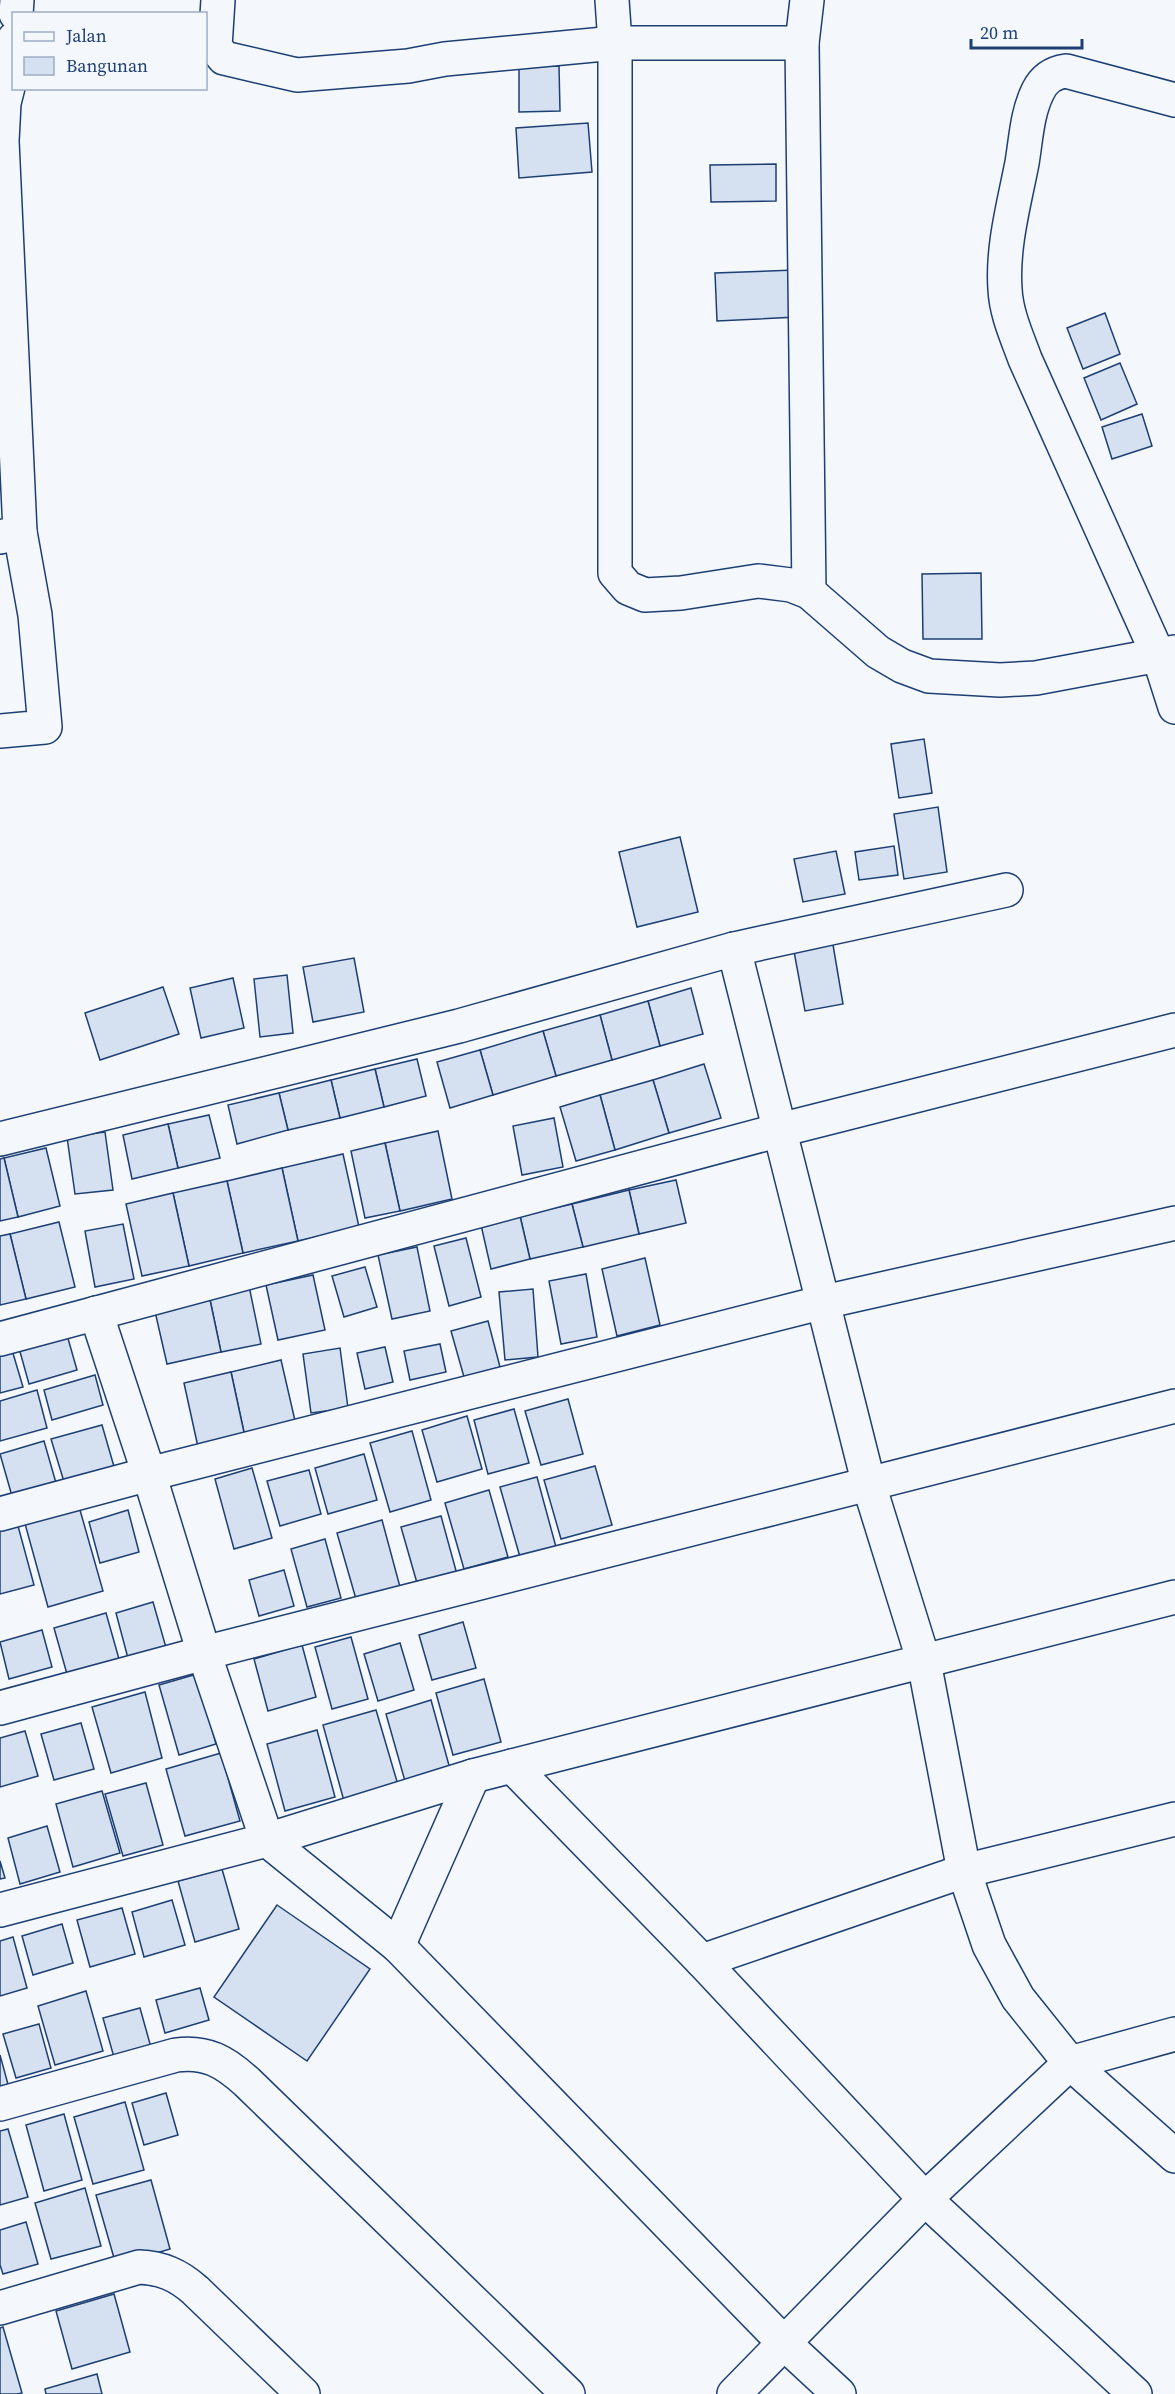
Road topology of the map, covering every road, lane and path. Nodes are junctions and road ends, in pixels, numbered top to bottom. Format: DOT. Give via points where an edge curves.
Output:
graph roads {
  1 [pos="218,0"];
  2 [pos="612,0"];
  3 [pos="807,0"];
  4 [pos="615,43"];
  5 [pos="802,43"];
  6 [pos="12,49"];
  7 [pos="5,82"];
  8 [pos="1175,100"];
  9 [pos="10,534"];
  10 [pos="809,592"];
  11 [pos="1167,655"];
  12 [pos="1175,707"];
  13 [pos="0,730"];
  14 [pos="1006,890"];
  15 [pos="734,949"];
  16 [pos="1175,1030"];
  17 [pos="780,1130"];
  18 [pos="0,1139"];
  19 [pos="1175,1223"];
  20 [pos="824,1302"];
  21 [pos="96,1313"];
  22 [pos="0,1339"];
  23 [pos="1175,1406"];
  24 [pos="149,1474"];
  25 [pos="869,1485"];
  26 [pos="0,1514"];
  27 [pos="1175,1597"];
  28 [pos="204,1653"];
  29 [pos="924,1662"];
  30 [pos="0,1708"];
  31 [pos="512,1766"];
  32 [pos="473,1776"];
  33 [pos="1175,1819"];
  34 [pos="267,1840"];
  35 [pos="964,1871"];
  36 [pos="0,1910"];
  37 [pos="398,1946"];
  38 [pos="702,1961"];
  39 [pos="1175,2034"];
  40 [pos="1070,2063"];
  41 [pos="0,2104"];
  42 [pos="1175,2156"];
  43 [pos="926,2199"];
  44 [pos="0,2308"];
  45 [pos="784,2343"];
  46 [pos="303,2394"];
  47 [pos="568,2394"];
  48 [pos="734,2394"];
  49 [pos="839,2394"];
  50 [pos="1135,2394"];
  1 -- 4 [label="street" via="215,47 224,58 297,75"];
  2 -- 4 [label="street"];
  3 -- 5 [label="street"];
  4 -- 5 [label="street"];
  4 -- 10 [label="street" via="615,573 628,588 645,595 758,581 777,582"];
  5 -- 10 [label="street"];
  6 -- 7 [label="street"];
  7 -- 9 [label="street" via="2,141"];
  8 -- 11 [label="street" via="1066,71 1046,80 1030,114 1005,263 1010,316 1025,359"];
  9 -- 13 [label="street" via="35,615 45,727"];
  10 -- 11 [label="street" via="878,652 929,676 1036,678"];
  11 -- 12 [label="street"];
  14 -- 15 [label="street"];
  15 -- 17 [label="street"];
  15 -- 18 [label="street" via="459,1026"];
  16 -- 17 [label="street"];
  17 -- 20 [label="street"];
  17 -- 21 [label="street"];
  19 -- 20 [label="street"];
  20 -- 24 [label="street"];
  20 -- 25 [label="street"];
  21 -- 22 [label="street"];
  21 -- 24 [label="street"];
  23 -- 25 [label="street"];
  24 -- 26 [label="street"];
  24 -- 28 [label="street"];
  25 -- 28 [label="street"];
  25 -- 29 [label="street"];
  27 -- 29 [label="street"];
  28 -- 30 [label="street"];
  28 -- 34 [label="street"];
  29 -- 31 [label="street"];
  29 -- 35 [label="street"];
  31 -- 32 [label="street"];
  31 -- 38 [label="street"];
  32 -- 34 [label="street"];
  32 -- 37 [label="street"];
  33 -- 35 [label="street"];
  34 -- 36 [label="street"];
  34 -- 37 [label="street"];
  35 -- 38 [label="street"];
  35 -- 40 [label="street" via="989,1945 1007,1980"];
  37 -- 45 [label="street"];
  38 -- 43 [label="street"];
  39 -- 40 [label="street"];
  40 -- 42 [label="street"];
  40 -- 43 [label="street"];
  41 -- 47 [label="street" via="176,2055 203,2054 218,2059 247,2082"];
  43 -- 45 [label="street"];
  43 -- 50 [label="street"];
  44 -- 46 [label="street" via="139,2267 169,2272 195,2290"];
  45 -- 48 [label="street"];
  45 -- 49 [label="street"];
}
